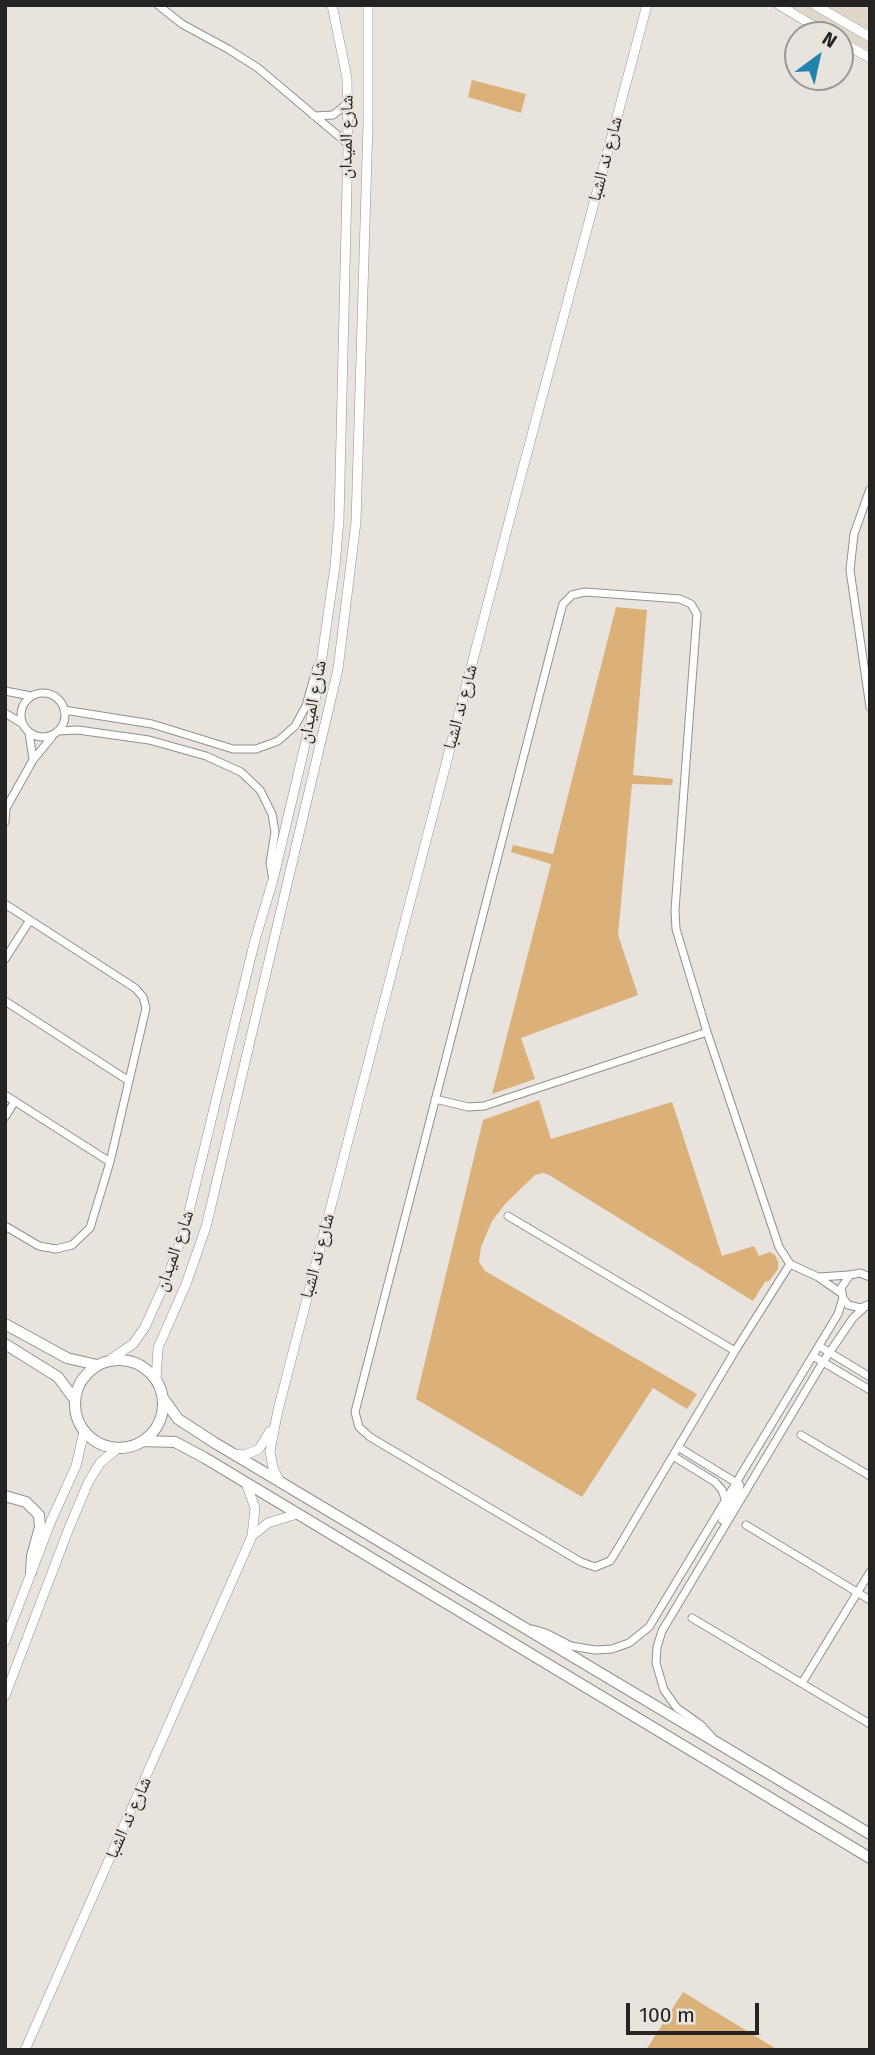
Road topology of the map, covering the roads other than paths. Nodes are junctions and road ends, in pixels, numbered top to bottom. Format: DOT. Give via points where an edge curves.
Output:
graph roads {
  1 [pos="158,5"];
  2 [pos="332,5"];
  3 [pos="368,5"];
  4 [pos="647,5"];
  5 [pos="779,5"];
  6 [pos="815,5"];
  7 [pos="806,21"];
  8 [pos="870,37"];
  9 [pos="854,49"];
  10 [pos="870,58"];
  11 [pos="348,103"];
  12 [pos="313,116"];
  13 [pos="348,144"];
  14 [pos="870,489"];
  15 [pos="322,657"];
  16 [pos="5,691"];
  17 [pos="32,696"];
  18 [pos="870,707"];
  19 [pos="64,710"];
  20 [pos="5,713"];
  21 [pos="23,724"];
  22 [pos="29,732"];
  23 [pos="56,733"];
  24 [pos="33,760"];
  25 [pos="6,809"];
  26 [pos="5,822"];
  27 [pos="273,880"];
  28 [pos="5,904"];
  29 [pos="30,920"];
  30 [pos="5,959"];
  31 [pos="5,1001"];
  32 [pos="707,1032"];
  33 [pos="129,1081"];
  34 [pos="5,1096"];
  35 [pos="436,1099"];
  36 [pos="15,1101"];
  37 [pos="5,1117"];
  38 [pos="110,1162"];
  39 [pos="508,1216"];
  40 [pos="5,1226"];
  41 [pos="790,1264"];
  42 [pos="850,1275"];
  43 [pos="868,1275"];
  44 [pos="818,1277"];
  45 [pos="842,1296"];
  46 [pos="868,1306"];
  47 [pos="5,1324"];
  48 [pos="5,1344"];
  49 [pos="819,1346"];
  50 [pos="735,1351"];
  51 [pos="829,1353"];
  52 [pos="813,1356"];
  53 [pos="823,1362"];
  54 [pos="102,1363"];
  55 [pos="870,1377"];
  56 [pos="156,1380"];
  57 [pos="870,1390"];
  58 [pos="163,1398"];
  59 [pos="75,1400"];
  60 [pos="278,1409"];
  61 [pos="84,1432"];
  62 [pos="801,1435"];
  63 [pos="143,1441"];
  64 [pos="678,1447"];
  65 [pos="118,1448"];
  66 [pos="234,1454"];
  67 [pos="673,1456"];
  68 [pos="870,1476"];
  69 [pos="280,1482"];
  70 [pos="737,1482"];
  71 [pos="246,1483"];
  72 [pos="5,1496"];
  73 [pos="726,1501"];
  74 [pos="297,1514"];
  75 [pos="746,1525"];
  76 [pos="252,1536"];
  77 [pos="717,1536"];
  78 [pos="31,1572"];
  79 [pos="870,1572"];
  80 [pos="857,1592"];
  81 [pos="870,1600"];
  82 [pos="692,1618"];
  83 [pos="527,1629"];
  84 [pos="5,1641"];
  85 [pos="802,1684"];
  86 [pos="5,1696"];
  87 [pos="870,1724"];
  88 [pos="717,1743"];
  89 [pos="870,1834"];
  90 [pos="870,1858"];
  91 [pos="25,2050"];
  1 -- 12 [label="street" via="243,58"];
  2 -- 11 [label="street, شارع الميدان"];
  3 -- 56 [label="street, شارع الميدان" via="356,522 342,639 325,729 206,1227 158,1348"];
  4 -- 60 [label="street, شارع ند الشبا"];
  5 -- 7 [label="street"];
  6 -- 8 [label="street"];
  9 -- 10 [label="street"];
  11 -- 12 [label="street" via="333,115"];
  11 -- 13 [label="street, شارع الميدان"];
  12 -- 13 [label="street"];
  13 -- 15 [label="street, شارع الميدان" via="339,520"];
  14 -- 18 [label="street" via="854,534 850,570"];
  15 -- 19 [label="street" via="300,720 284,737 263,748 233,749 152,724"];
  15 -- 27 [label="street, شارع الميدان"];
  16 -- 17 [label="street"];
  17 -- 19 [label="street" via="52,696"];
  17 -- 21 [label="street" via="22,708"];
  19 -- 23 [label="street"];
  20 -- 21 [label="street"];
  21 -- 22 [label="street"];
  22 -- 23 [label="street" via="38,737"];
  22 -- 24 [label="street"];
  23 -- 24 [label="street"];
  23 -- 27 [label="street" via="78,730 149,740 206,756 241,772 261,790 272,814"];
  24 -- 25 [label="street"];
  25 -- 26 [label="street"];
  27 -- 54 [label="street, شارع الميدان" via="177,1254 140,1336 126,1351"];
  28 -- 29 [label="street"];
  29 -- 30 [label="street"];
  29 -- 33 [label="street" via="143,997 146,1008"];
  31 -- 33 [label="street"];
  32 -- 35 [label="street" via="484,1106"];
  32 -- 35 [label="street" via="675,920 697,614 691,604 680,600 578,593 566,599 561,611"];
  32 -- 41 [label="street" via="779,1247"];
  33 -- 38 [label="street"];
  34 -- 36 [label="street"];
  35 -- 67 [label="street" via="355,1412 359,1427 595,1567 614,1555"];
  36 -- 37 [label="street"];
  36 -- 38 [label="street"];
  38 -- 40 [label="street" via="93,1220 79,1240 64,1248 47,1248"];
  39 -- 50 [label="street"];
  41 -- 44 [label="street"];
  41 -- 50 [label="street"];
  42 -- 43 [label="street"];
  42 -- 44 [label="street"];
  42 -- 45 [label="street" via="843,1283"];
  44 -- 45 [label="street"];
  45 -- 46 [label="street" via="852,1307"];
  45 -- 49 [label="street" via="838,1314"];
  46 -- 51 [label="street" via="853,1318"];
  47 -- 54 [label="main road" via="67,1358"];
  48 -- 59 [label="main road" via="58,1377"];
  49 -- 51 [label="street"];
  49 -- 52 [label="street"];
  50 -- 64 [label="street"];
  51 -- 53 [label="street"];
  51 -- 55 [label="street"];
  52 -- 53 [label="street"];
  52 -- 70 [label="street"];
  53 -- 57 [label="street"];
  53 -- 77 [label="street"];
  54 -- 56 [label="main road" via="135,1363"];
  54 -- 59 [label="main road" via="82,1380"];
  56 -- 58 [label="main road"];
  58 -- 63 [label="main road" via="159,1422"];
  58 -- 66 [label="main road" via="178,1419"];
  59 -- 61 [label="main road"];
  60 -- 66 [label="street, شارع ند الشبا" via="264,1443 252,1453"];
  60 -- 69 [label="street, شارع ند الشبا" via="270,1451"];
  61 -- 65 [label="main road" via="99,1443"];
  61 -- 78 [label="street" via="76,1466"];
  62 -- 68 [label="street"];
  63 -- 65 [label="main road"];
  63 -- 71 [label="main road" via="183,1445"];
  64 -- 67 [label="street"];
  64 -- 70 [label="street"];
  65 -- 86 [label="street" via="100,1463 88,1483"];
  66 -- 69 [label="main road"];
  67 -- 73 [label="street" via="715,1482"];
  69 -- 83 [label="main road"];
  70 -- 73 [label="street"];
  70 -- 77 [label="street" via="740,1488"];
  71 -- 74 [label="main road"];
  71 -- 76 [label="street" via="255,1508"];
  72 -- 78 [label="main road" via="26,1502 39,1515"];
  73 -- 83 [label="street" via="660,1611 636,1639 611,1649 588,1650"];
  74 -- 76 [label="street" via="268,1523"];
  74 -- 90 [label="main road"];
  75 -- 80 [label="street"];
  76 -- 91 [label="street, شارع ند الشبا"];
  77 -- 88 [label="street" via="666,1623 656,1654 668,1696"];
  78 -- 84 [label="street"];
  79 -- 80 [label="street"];
  80 -- 81 [label="street"];
  80 -- 85 [label="street"];
  82 -- 85 [label="street"];
  83 -- 88 [label="main road"];
  85 -- 87 [label="street"];
  88 -- 89 [label="main road"];
}
